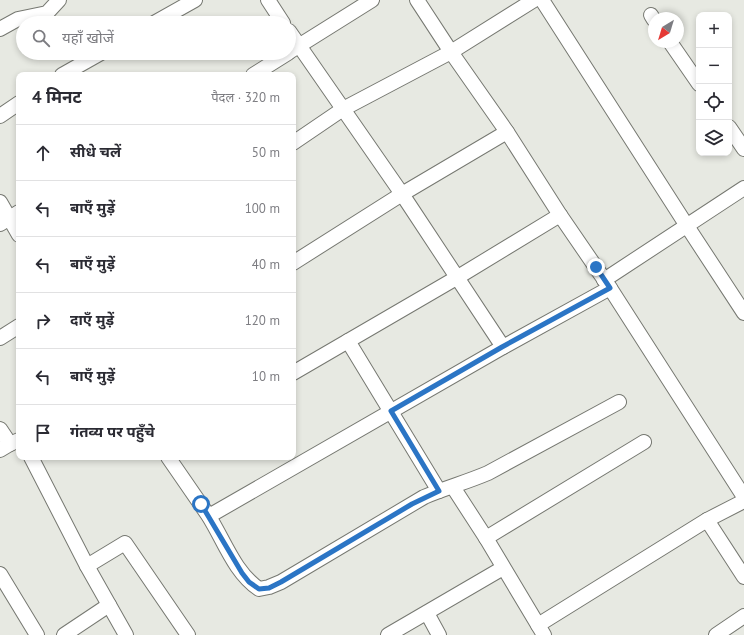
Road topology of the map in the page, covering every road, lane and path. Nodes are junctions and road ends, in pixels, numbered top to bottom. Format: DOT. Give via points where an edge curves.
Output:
graph roads {
  1 [pos="59,0"];
  2 [pos="195,0"];
  3 [pos="268,0"];
  4 [pos="372,0"];
  5 [pos="417,0"];
  6 [pos="534,0"];
  7 [pos="542,0"];
  8 [pos="32,16"];
  9 [pos="166,16"];
  10 [pos="278,16"];
  11 [pos="16,20"];
  12 [pos="0,29"];
  13 [pos="296,48"];
  14 [pos="674,48"];
  15 [pos="451,52"];
  16 [pos="296,55"];
  17 [pos="89,60"];
  18 [pos="276,60"];
  19 [pos="67,72"];
  20 [pos="258,72"];
  21 [pos="696,80"];
  22 [pos="16,105"];
  23 [pos="343,109"];
  24 [pos="0,116"];
  25 [pos="732,131"];
  26 [pos="507,132"];
  27 [pos="296,141"];
  28 [pos="744,149"];
  29 [pos="744,188"];
  30 [pos="402,194"];
  31 [pos="0,202"];
  32 [pos="560,215"];
  33 [pos="9,218"];
  34 [pos="687,226"];
  35 [pos="16,230"];
  36 [pos="296,261"];
  37 [pos="458,277"];
  38 [pos="607,284"];
  39 [pos="744,313"];
  40 [pos="16,328"];
  41 [pos="0,338"];
  42 [pos="348,341"];
  43 [pos="502,347"];
  44 [pos="296,371"];
  45 [pos="619,402"];
  46 [pos="391,411"];
  47 [pos="0,429"];
  48 [pos="644,442"];
  49 [pos="10,445"];
  50 [pos="33,460"];
  51 [pos="170,460"];
  52 [pos="446,489"];
  53 [pos="744,497"];
  54 [pos="744,501"];
  55 [pos="209,516"];
  56 [pos="707,520"];
  57 [pos="486,538"];
  58 [pos="87,566"];
  59 [pos="503,568"];
  60 [pos="0,574"];
  61 [pos="744,577"];
  62 [pos="109,605"];
  63 [pos="427,613"];
  64 [pos="744,616"];
  65 [pos="541,630"];
  66 [pos="37,635"];
  67 [pos="64,635"];
  68 [pos="126,635"];
  69 [pos="188,635"];
  70 [pos="388,635"];
  71 [pos="439,635"];
  72 [pos="716,635"];
  1 -- 8 [label="street" via="47,13"];
  2 -- 9 [label="street"];
  3 -- 10 [label="street"];
  4 -- 13 [label="street"];
  5 -- 15 [label="street"];
  6 -- 15 [label="street"];
  7 -- 34 [label="street"];
  11 -- 12 [label="street"];
  14 -- 21 [label="street"];
  15 -- 23 [label="street"];
  15 -- 26 [label="street"];
  16 -- 23 [label="street"];
  17 -- 19 [label="street"];
  18 -- 20 [label="street"];
  22 -- 24 [label="street"];
  23 -- 27 [label="street"];
  23 -- 30 [label="street"];
  25 -- 28 [label="street"];
  26 -- 30 [label="street"];
  26 -- 32 [label="street"];
  29 -- 34 [label="street"];
  30 -- 36 [label="street"];
  30 -- 37 [label="street"];
  31 -- 33 [label="street"];
  32 -- 37 [label="street"];
  32 -- 38 [label="street"];
  33 -- 35 [label="street"];
  34 -- 38 [label="street"];
  34 -- 39 [label="street"];
  37 -- 42 [label="street"];
  37 -- 43 [label="street"];
  38 -- 43 [label="street"];
  38 -- 53 [label="street"];
  40 -- 41 [label="street"];
  42 -- 44 [label="street"];
  42 -- 46 [label="street"];
  43 -- 46 [label="street"];
  45 -- 52 [label="street" via="488,473"];
  46 -- 52 [label="street"];
  46 -- 55 [label="street"];
  47 -- 49 [label="street"];
  48 -- 57 [label="street"];
  50 -- 58 [label="street"];
  51 -- 55 [label="street"];
  52 -- 55 [label="street" via="412,504 269,588 259,589 249,582"];
  52 -- 57 [label="street"];
  54 -- 56 [label="street"];
  56 -- 61 [label="street"];
  56 -- 65 [label="street"];
  57 -- 59 [label="street"];
  58 -- 62 [label="street"];
  58 -- 69 [label="street" via="125,543"];
  59 -- 63 [label="street"];
  59 -- 65 [label="street"];
  60 -- 66 [label="street"];
  62 -- 67 [label="street"];
  62 -- 68 [label="street"];
  63 -- 70 [label="street"];
  63 -- 71 [label="street"];
  64 -- 72 [label="street"];
}
